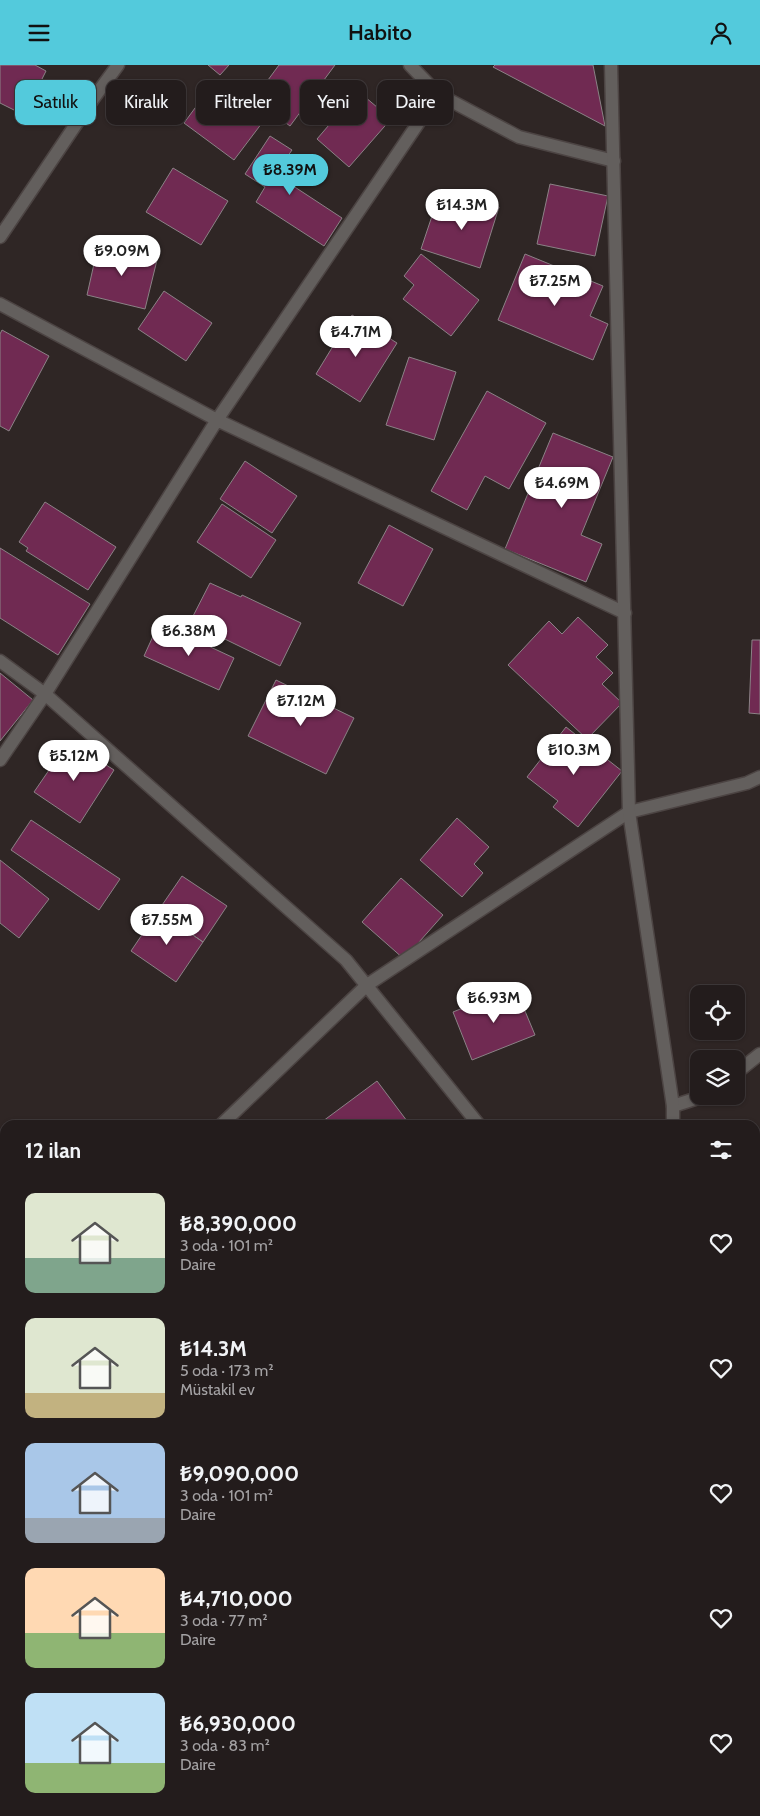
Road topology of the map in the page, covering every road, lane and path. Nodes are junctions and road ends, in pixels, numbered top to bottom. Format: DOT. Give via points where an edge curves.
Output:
graph roads {
  1 [pos="118,65"];
  2 [pos="410,65"];
  3 [pos="611,65"];
  4 [pos="425,80"];
  5 [pos="453,101"];
  6 [pos="416,125"];
  7 [pos="614,161"];
  8 [pos="0,237"];
  9 [pos="0,304"];
  10 [pos="218,420"];
  11 [pos="625,613"];
  12 [pos="0,661"];
  13 [pos="45,694"];
  14 [pos="0,760"];
  15 [pos="760,777"];
  16 [pos="629,812"];
  17 [pos="367,985"];
  18 [pos="760,1054"];
  19 [pos="745,1066"];
  20 [pos="690,1101"];
  21 [pos="673,1106"];
  22 [pos="226,1120"];
  23 [pos="475,1120"];
  24 [pos="673,1120"];
  1 -- 8 [label="street"];
  2 -- 4 [label="street"];
  3 -- 7 [label="street"];
  5 -- 7 [label="street" via="519,137"];
  6 -- 10 [label="street"];
  7 -- 11 [label="street"];
  9 -- 10 [label="street"];
  10 -- 11 [label="street"];
  10 -- 13 [label="street"];
  11 -- 16 [label="street"];
  12 -- 13 [label="street"];
  13 -- 14 [label="street"];
  13 -- 17 [label="street" via="346,960"];
  15 -- 16 [label="street"];
  16 -- 17 [label="street"];
  16 -- 21 [label="street"];
  17 -- 22 [label="street"];
  17 -- 23 [label="street"];
  18 -- 19 [label="street"];
  20 -- 21 [label="street"];
  21 -- 24 [label="street"];
}
